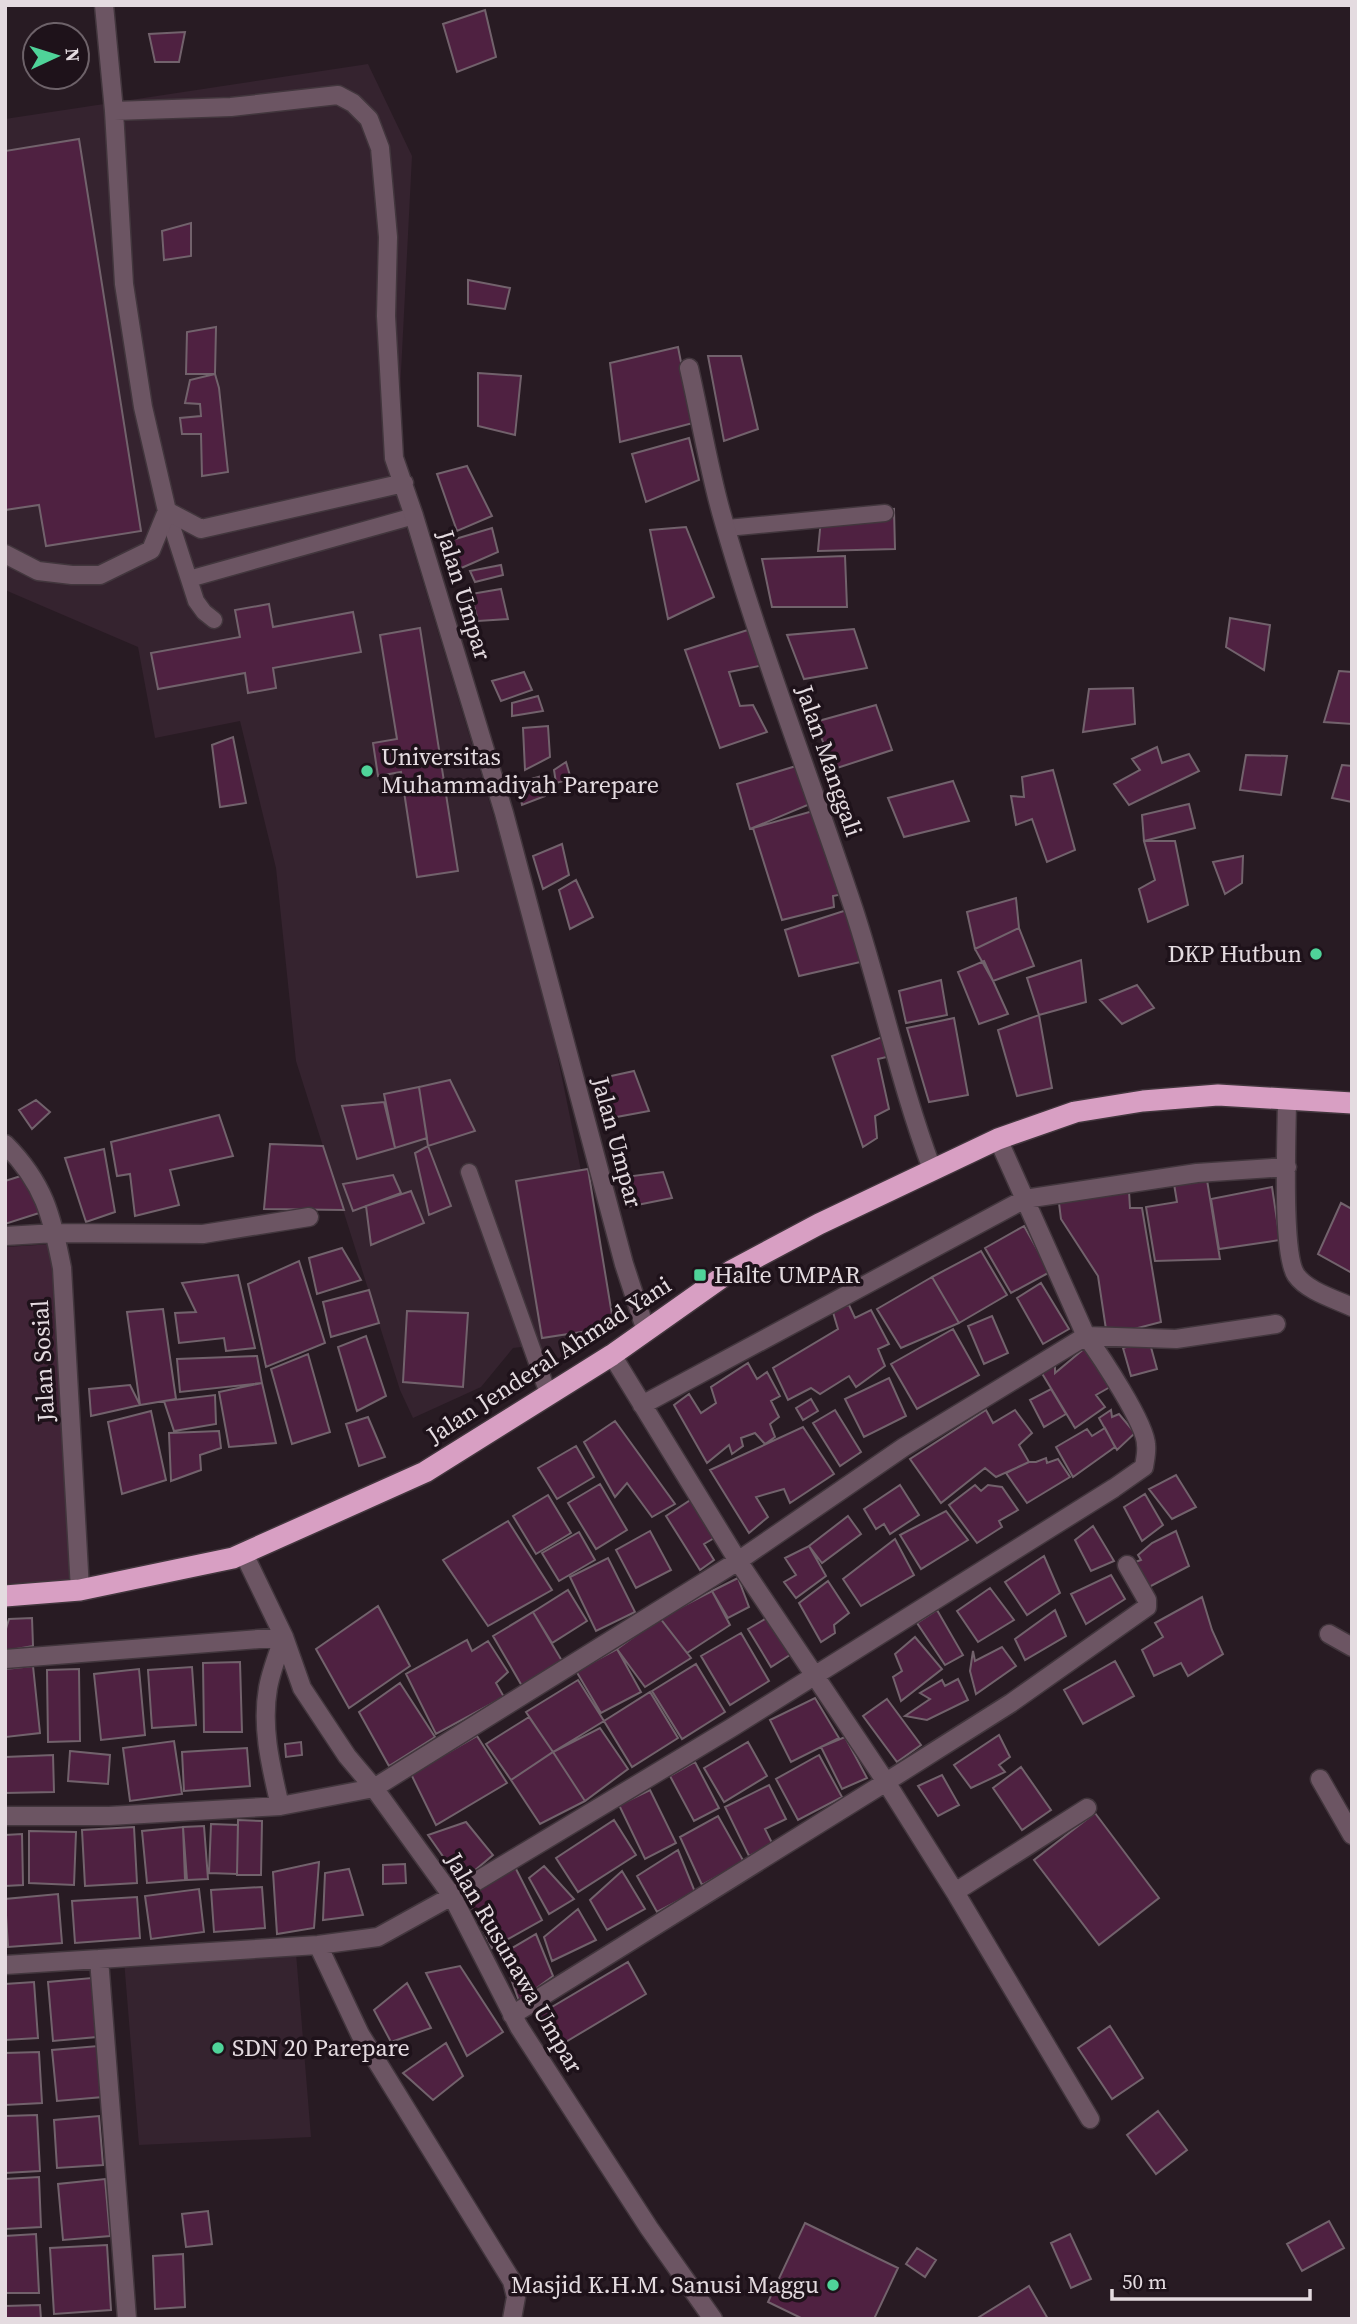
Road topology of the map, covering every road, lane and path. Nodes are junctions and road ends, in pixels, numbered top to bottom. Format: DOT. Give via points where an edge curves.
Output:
graph roads {
  1 [pos="104,5"];
  2 [pos="114,111"];
  3 [pos="689,368"];
  4 [pos="404,483"];
  5 [pos="167,511"];
  6 [pos="885,513"];
  7 [pos="414,516"];
  8 [pos="727,528"];
  9 [pos="5,554"];
  10 [pos="189,579"];
  11 [pos="214,620"];
  12 [pos="1287,1098"];
  13 [pos="1352,1103"];
  14 [pos="998,1139"];
  15 [pos="5,1144"];
  16 [pos="1287,1167"];
  17 [pos="932,1169"];
  18 [pos="469,1172"];
  19 [pos="1024,1199"];
  20 [pos="309,1217"];
  21 [pos="55,1233"];
  22 [pos="5,1236"];
  23 [pos="1352,1307"];
  24 [pos="1276,1324"];
  25 [pos="646,1331"];
  26 [pos="1086,1336"];
  27 [pos="612,1356"];
  28 [pos="549,1395"];
  29 [pos="642,1405"];
  30 [pos="244,1554"];
  31 [pos="738,1560"];
  32 [pos="1127,1565"];
  33 [pos="80,1590"];
  34 [pos="5,1596"];
  35 [pos="1329,1634"];
  36 [pos="285,1637"];
  37 [pos="1352,1647"];
  38 [pos="5,1659"];
  39 [pos="815,1676"];
  40 [pos="1320,1779"];
  41 [pos="886,1782"];
  42 [pos="373,1788"];
  43 [pos="280,1806"];
  44 [pos="1087,1808"];
  45 [pos="5,1816"];
  46 [pos="1352,1835"];
  47 [pos="955,1892"];
  48 [pos="452,1896"];
  49 [pos="318,1945"];
  50 [pos="99,1959"];
  51 [pos="5,1965"];
  52 [pos="512,2015"];
  53 [pos="1090,2119"];
  54 [pos="127,2319"];
  55 [pos="512,2319"];
  56 [pos="713,2319"];
  1 -- 2 [label="street"];
  2 -- 4 [label="street, Jalan Umpar" via="231,107 338,95 369,118 380,148 385,198 394,458"];
  2 -- 5 [label="street" via="124,284 143,407"];
  3 -- 8 [label="street, Jalan Manggali"];
  4 -- 5 [label="street" via="201,529"];
  4 -- 7 [label="street, Jalan Umpar"];
  5 -- 9 [label="street" via="151,550 100,575 38,571"];
  5 -- 10 [label="lane"];
  6 -- 8 [label="lane"];
  7 -- 10 [label="lane"];
  7 -- 25 [label="street, Jalan Umpar" via="504,813"];
  8 -- 17 [label="street, Jalan Manggali" via="867,952 912,1116"];
  10 -- 11 [label="lane" via="196,601"];
  12 -- 13 [label="highway, Jalan Jenderal Ahmad Yani"];
  12 -- 14 [label="highway, Jalan Jenderal Ahmad Yani" via="1218,1095 1143,1101 1075,1111"];
  12 -- 16 [label="street"];
  14 -- 17 [label="highway, Jalan Jenderal Ahmad Yani"];
  14 -- 19 [label="street"];
  15 -- 21 [label="street, Jalan Sosial" via="24,1163 43,1195"];
  16 -- 19 [label="street" via="1197,1173"];
  16 -- 23 [label="street" via="1288,1247 1295,1273 1304,1283"];
  17 -- 25 [label="highway, Jalan Jenderal Ahmad Yani" via="731,1271"];
  18 -- 28 [label="lane"];
  19 -- 26 [label="street"];
  19 -- 29 [label="street"];
  20 -- 21 [label="street" via="203,1234"];
  21 -- 22 [label="street"];
  21 -- 33 [label="street, Jalan Sosial" via="62,1268"];
  24 -- 26 [label="street" via="1176,1339"];
  25 -- 27 [label="highway, Jalan Jenderal Ahmad Yani"];
  26 -- 31 [label="street" via="904,1447"];
  26 -- 39 [label="street" via="1136,1418 1147,1443 1144,1467"];
  27 -- 28 [label="highway, Jalan Jenderal Ahmad Yani"];
  27 -- 29 [label="street"];
  28 -- 30 [label="highway, Jalan Jenderal Ahmad Yani" via="425,1472"];
  29 -- 31 [label="street"];
  30 -- 33 [label="highway, Jalan Jenderal Ahmad Yani"];
  30 -- 36 [label="street, Jalan Rusunawa Umpar"];
  31 -- 39 [label="street"];
  31 -- 42 [label="street"];
  32 -- 41 [label="street" via="1147,1607 1011,1703"];
  33 -- 34 [label="highway, Jalan Jenderal Ahmad Yani"];
  35 -- 37 [label="street"];
  36 -- 38 [label="street"];
  36 -- 42 [label="street, Jalan Rusunawa Umpar" via="302,1688"];
  36 -- 43 [label="street" via="268,1689 265,1729"];
  39 -- 41 [label="street"];
  39 -- 48 [label="street"];
  40 -- 46 [label="street"];
  41 -- 47 [label="street"];
  41 -- 52 [label="street"];
  42 -- 43 [label="street"];
  42 -- 48 [label="street, Jalan Rusunawa Umpar"];
  43 -- 45 [label="street" via="109,1816"];
  44 -- 47 [label="street"];
  47 -- 53 [label="street"];
  48 -- 49 [label="street" via="378,1937"];
  48 -- 52 [label="street, Jalan Rusunawa Umpar"];
  49 -- 50 [label="street"];
  49 -- 55 [label="street" via="360,2034 512,2281 516,2297"];
  50 -- 51 [label="street"];
  50 -- 54 [label="street"];
  52 -- 56 [label="street, Jalan Rusunawa Umpar"];
}
